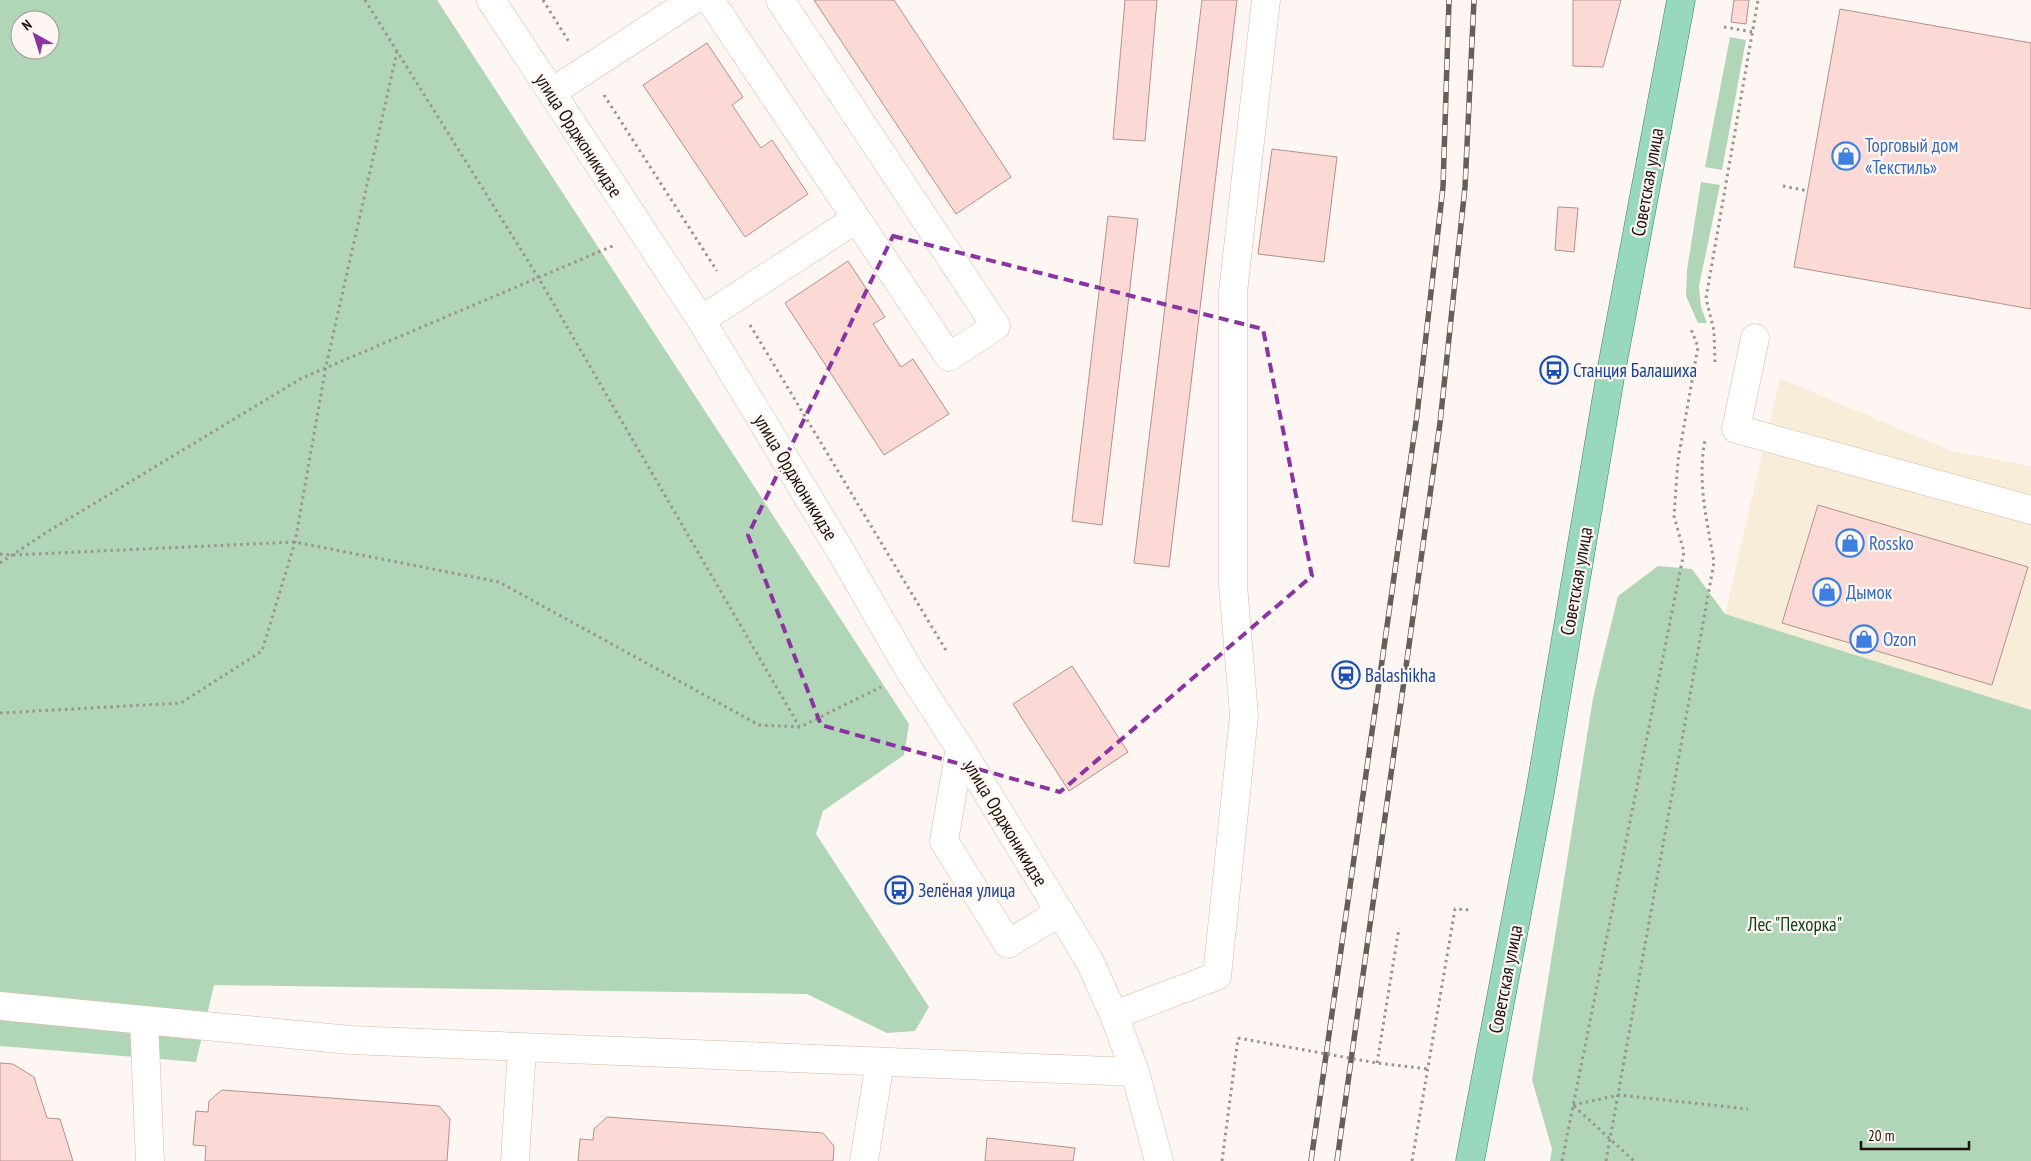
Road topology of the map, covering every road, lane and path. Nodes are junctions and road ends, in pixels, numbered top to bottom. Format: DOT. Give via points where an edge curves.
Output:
graph roads {
  1 [pos="365,0"];
  2 [pos="491,0"];
  3 [pos="693,0"];
  4 [pos="710,0"];
  5 [pos="780,0"];
  6 [pos="1266,0"];
  7 [pos="1681,0"];
  8 [pos="1758,0"];
  9 [pos="1724,27"];
  10 [pos="1753,32"];
  11 [pos="397,52"];
  12 [pos="552,92"];
  13 [pos="1783,186"];
  14 [pos="1808,191"];
  15 [pos="856,219"];
  16 [pos="644,233"];
  17 [pos="538,277"];
  18 [pos="701,320"];
  19 [pos="1691,329"];
  20 [pos="1755,338"];
  21 [pos="326,366"];
  22 [pos="1715,367"];
  23 [pos="1706,431"];
  24 [pos="2031,510"];
  25 [pos="295,542"];
  26 [pos="0,554"];
  27 [pos="12,555"];
  28 [pos="0,563"];
  29 [pos="911,673"];
  30 [pos="0,713"];
  31 [pos="800,726"];
  32 [pos="960,748"];
  33 [pos="1472,910"];
  34 [pos="1060,912"];
  35 [pos="1400,928"];
  36 [pos="0,1006"];
  37 [pos="1114,1015"];
  38 [pos="144,1020"];
  39 [pos="522,1048"];
  40 [pos="880,1062"];
  41 [pos="1377,1063"];
  42 [pos="1428,1069"];
  43 [pos="1135,1072"];
  44 [pos="1619,1095"];
  45 [pos="1573,1105"];
  46 [pos="1748,1109"];
  47 [pos="1610,1140"];
  48 [pos="150,1161"];
  49 [pos="515,1161"];
  50 [pos="864,1161"];
  51 [pos="1159,1161"];
  52 [pos="1222,1161"];
  53 [pos="1412,1161"];
  54 [pos="1470,1161"];
  55 [pos="1562,1161"];
  56 [pos="1606,1161"];
  57 [pos="1634,1161"];
  1 -- 11 [label="path"];
  2 -- 12 [label="street, улица Орджоникидзе"];
  3 -- 12 [label="street"];
  4 -- 15 [label="street"];
  5 -- 15 [label="street" via="996,326 949,357"];
  6 -- 37 [label="street" via="1233,292 1233,585 1244,715 1217,976"];
  7 -- 54 [label="main road, Советская улица" via="1611,372 1540,792"];
  8 -- 10 [label="path"];
  9 -- 10 [label="path"];
  10 -- 22 [label="path" via="1706,298 1714,331"];
  11 -- 17 [label="path"];
  11 -- 21 [label="path"];
  12 -- 16 [label="street, улица Орджоникидзе"];
  13 -- 14 [label="path"];
  15 -- 18 [label="street"];
  16 -- 17 [label="path"];
  16 -- 18 [label="street, улица Орджоникидзе"];
  17 -- 21 [label="path"];
  17 -- 31 [label="path"];
  18 -- 29 [label="street, улица Орджоникидзе"];
  19 -- 45 [label="path" via="1698,346 1678,460 1674,516 1684,552"];
  20 -- 24 [label="street" via="1736,429"];
  21 -- 25 [label="path"];
  21 -- 27 [label="path"];
  23 -- 44 [label="path" via="1701,459 1702,489 1714,562"];
  25 -- 27 [label="path"];
  25 -- 30 [label="path" via="262,651 182,703"];
  25 -- 31 [label="path" via="499,582 759,725"];
  26 -- 27 [label="path"];
  27 -- 28 [label="path"];
  29 -- 31 [label="path"];
  29 -- 32 [label="street, улица Орджоникидзе"];
  32 -- 34 [label="street, улица Орджоникидзе"];
  32 -- 34 [label="street" via="944,842 1008,944"];
  33 -- 42 [label="path" via="1455,909"];
  34 -- 37 [label="street, улица Орджоникидзе" via="1089,960"];
  35 -- 41 [label="path"];
  36 -- 38 [label="street"];
  37 -- 43 [label="street"];
  38 -- 39 [label="street" via="350,1040"];
  38 -- 48 [label="street"];
  39 -- 40 [label="street"];
  39 -- 49 [label="street"];
  40 -- 43 [label="street"];
  40 -- 50 [label="street"];
  41 -- 42 [label="path, bridge"];
  41 -- 52 [label="path, bridge" via="1238,1038"];
  42 -- 53 [label="path"];
  43 -- 51 [label="street"];
  44 -- 45 [label="path"];
  44 -- 46 [label="path"];
  44 -- 47 [label="path"];
  45 -- 47 [label="path"];
  45 -- 55 [label="path"];
  47 -- 56 [label="path"];
  47 -- 57 [label="path"];
}
